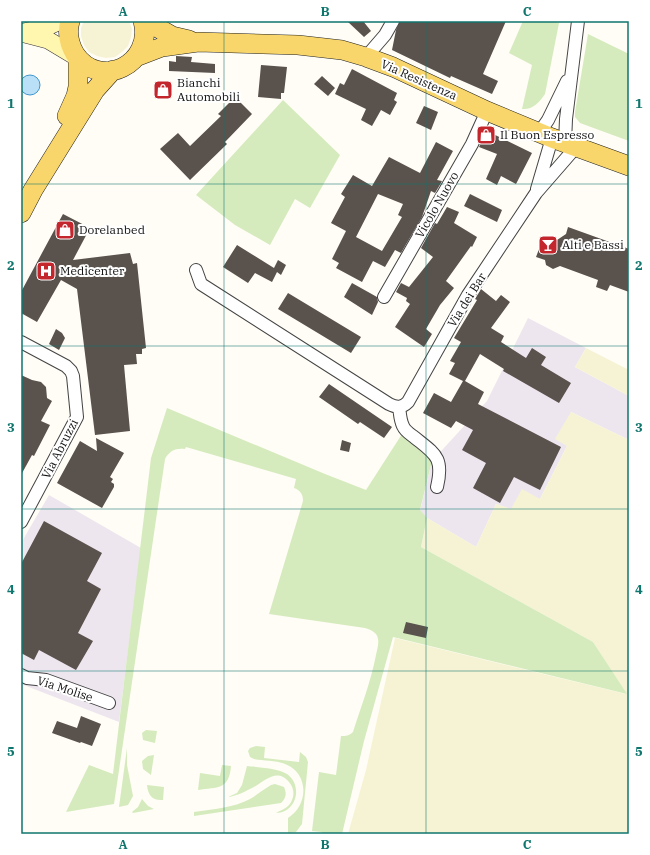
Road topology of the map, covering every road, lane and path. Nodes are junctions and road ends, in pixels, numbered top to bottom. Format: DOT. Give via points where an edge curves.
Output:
graph roads {
  1 [pos="60,21"];
  2 [pos="70,21"];
  3 [pos="144,21"];
  4 [pos="393,21"];
  5 [pos="578,21"];
  6 [pos="21,33"];
  7 [pos="198,42"];
  8 [pos="136,57"];
  9 [pos="366,57"];
  10 [pos="78,58"];
  11 [pos="113,70"];
  12 [pos="571,73"];
  13 [pos="487,111"];
  14 [pos="558,140"];
  15 [pos="629,166"];
  16 [pos="33,190"];
  17 [pos="536,193"];
  18 [pos="21,213"];
  19 [pos="196,270"];
  20 [pos="384,297"];
  21 [pos="21,342"];
  22 [pos="399,407"];
  23 [pos="437,486"];
  24 [pos="21,522"];
  25 [pos="21,675"];
  26 [pos="109,703"];
  1 -- 6 [label="street"];
  2 -- 10 [label="main road" via="68,32"];
  3 -- 7 [label="main road" via="172,36"];
  3 -- 8 [label="main road" via="144,39"];
  4 -- 9 [label="street"];
  5 -- 12 [label="street"];
  6 -- 10 [label="street" via="48,40"];
  7 -- 8 [label="main road" via="162,47"];
  7 -- 9 [label="main road, Via Resistenza" via="323,47"];
  8 -- 11 [label="main road" via="130,63"];
  9 -- 13 [label="main road, Via Resistenza"];
  10 -- 11 [label="main road" via="92,68 102,71"];
  10 -- 16 [label="main road" via="76,96"];
  11 -- 16 [label="main road" via="95,90"];
  12 -- 14 [label="street" via="566,119"];
  12 -- 14 [label="street" via="548,120"];
  13 -- 14 [label="main road, Via Resistenza"];
  13 -- 20 [label="street, Vicolo Nuovo" via="472,144"];
  14 -- 15 [label="main road, Via Resistenza"];
  14 -- 17 [label="street, Via dei Bar"];
  14 -- 17 [label="street, Via dei Bar"];
  16 -- 18 [label="main road"];
  17 -- 22 [label="street, Via dei Bar" via="468,295 408,402"];
  19 -- 22 [label="street" via="201,284 389,404"];
  21 -- 24 [label="street, Via Abruzzi" via="71,371 78,417"];
  22 -- 23 [label="street" via="401,421 406,430 437,458 440,468"];
  25 -- 26 [label="street, Via Molise" via="46,680"];
}
